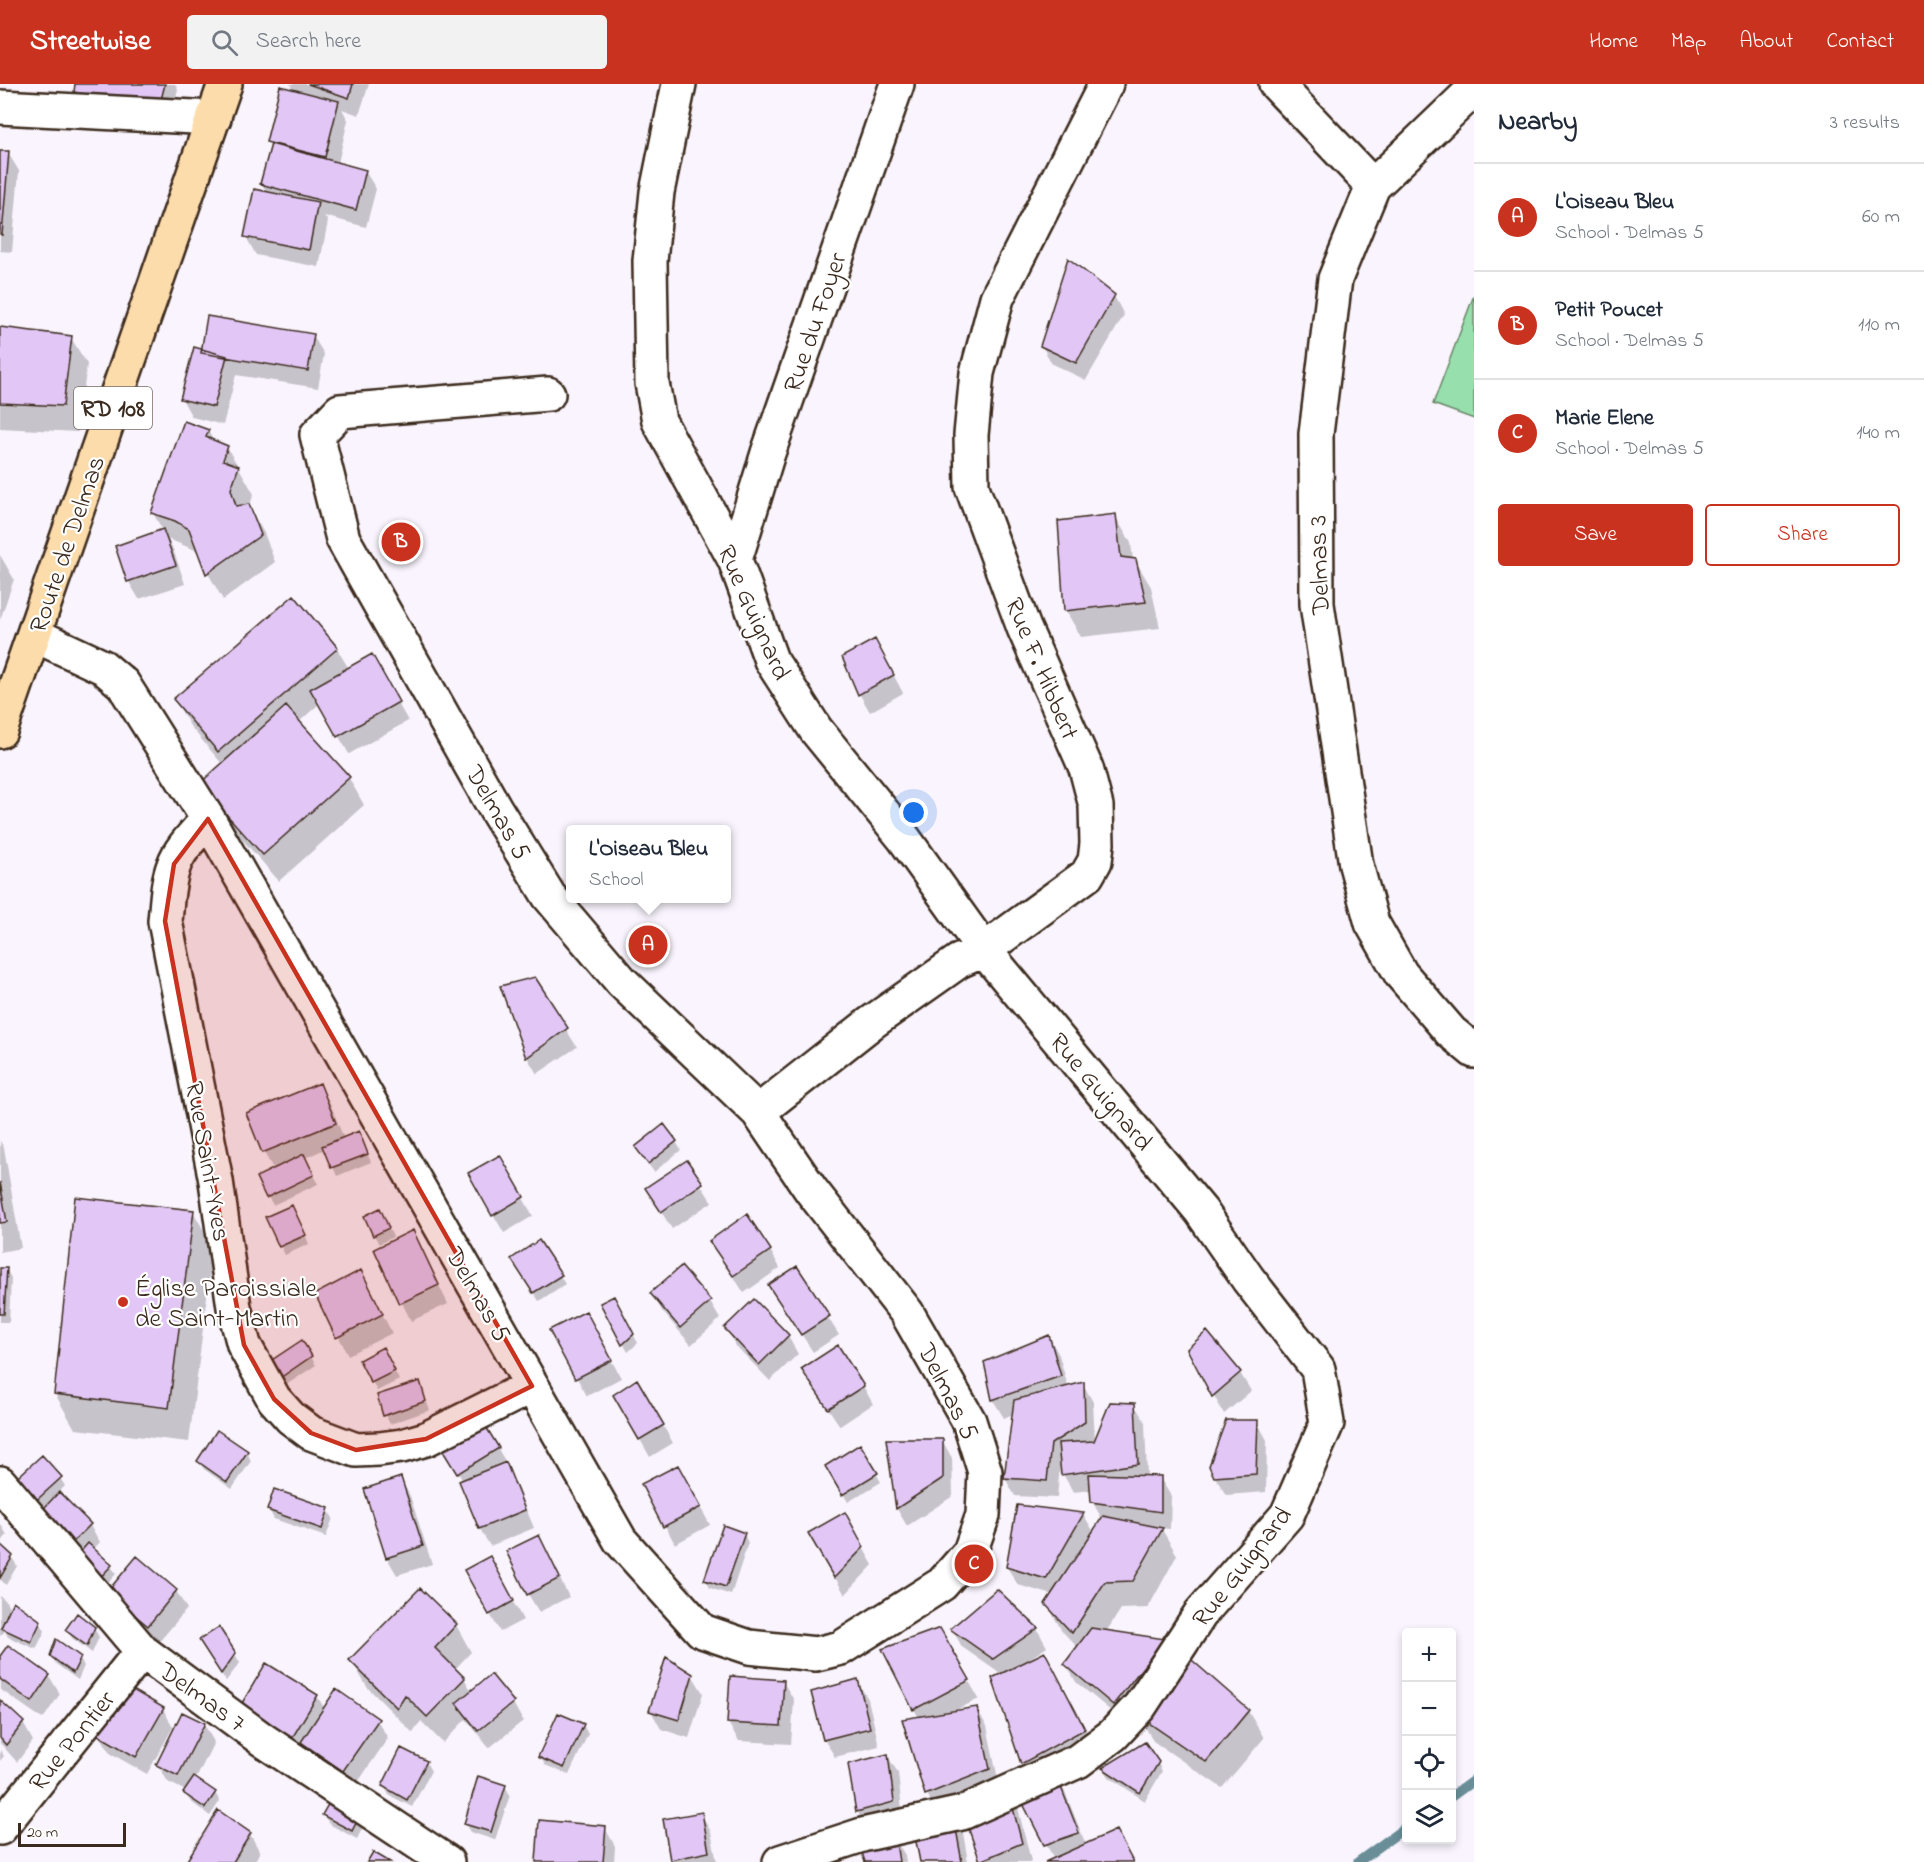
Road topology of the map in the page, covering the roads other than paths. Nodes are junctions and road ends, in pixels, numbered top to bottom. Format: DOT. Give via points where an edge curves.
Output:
graph roads {
  1 [pos="225,84"];
  2 [pos="679,84"];
  3 [pos="897,84"];
  4 [pos="1106,84"];
  5 [pos="1276,84"];
  6 [pos="1474,89"];
  7 [pos="0,106"];
  8 [pos="214,118"];
  9 [pos="1373,186"];
  10 [pos="548,394"];
  11 [pos="735,560"];
  12 [pos="35,635"];
  13 [pos="0,731"];
  14 [pos="208,819"];
  15 [pos="984,950"];
  16 [pos="1474,1051"];
  17 [pos="758,1112"];
  18 [pos="532,1386"];
  19 [pos="0,1483"];
  20 [pos="142,1652"];
  21 [pos="0,1828"];
  22 [pos="447,1862"];
  23 [pos="780,1862"];
  1 -- 8 [label="main road, Route de Delmas / RD 108"];
  2 -- 11 [label="street, Rue Guignard" via="657,192 650,261 652,383 659,421"];
  3 -- 11 [label="street, Rue du Foyer" via="768,453"];
  4 -- 15 [label="street, Rue F. Hibbert" via="997,298 977,373 971,435 972,488 1024,628 1086,768 1096,806 1095,861 1087,875"];
  5 -- 9 [label="street"];
  6 -- 9 [label="street, Delmas 3"];
  7 -- 8 [label="street"];
  8 -- 12 [label="main road, Route de Delmas / RD 108"];
  9 -- 16 [label="street, Delmas 3" via="1335,279 1328,330 1316,435 1317,604 1356,864 1372,923 1401,974 1451,1032"];
  10 -- 17 [label="street, Delmas 5" via="340,411 316,435 343,539 549,896 622,982"];
  11 -- 15 [label="street, Rue Guignard" via="771,660 816,730 903,837"];
  12 -- 13 [label="main road, Route de Delmas / RD 108"];
  12 -- 14 [label="street, Delmas 5" via="103,667 123,684"];
  14 -- 18 [label="street, Delmas 5"];
  14 -- 18 [label="street, Rue Saint-Yves" via="174,864 165,921 216,1182 234,1307 244,1345 274,1399 311,1433 356,1450 379,1449 426,1439"];
  15 -- 17 [label="street, Rue F. Hibbert" via="959,961 871,1023"];
  15 -- 23 [label="street, Rue Guignard" via="1202,1211 1248,1279 1318,1369 1327,1423 1287,1515 1201,1613 1140,1706 1113,1735 1078,1761 962,1813 862,1835"];
  17 -- 18 [label="street, Delmas 5" via="811,1190 907,1313 969,1421 985,1472 983,1515 970,1552 942,1584 841,1648 816,1654 749,1647 702,1631 620,1540"];
  19 -- 20 [label="street, Delmas 7"];
  20 -- 21 [label="street, Rue Pontier"];
  20 -- 22 [label="street, Delmas 7" via="263,1740"];
}
